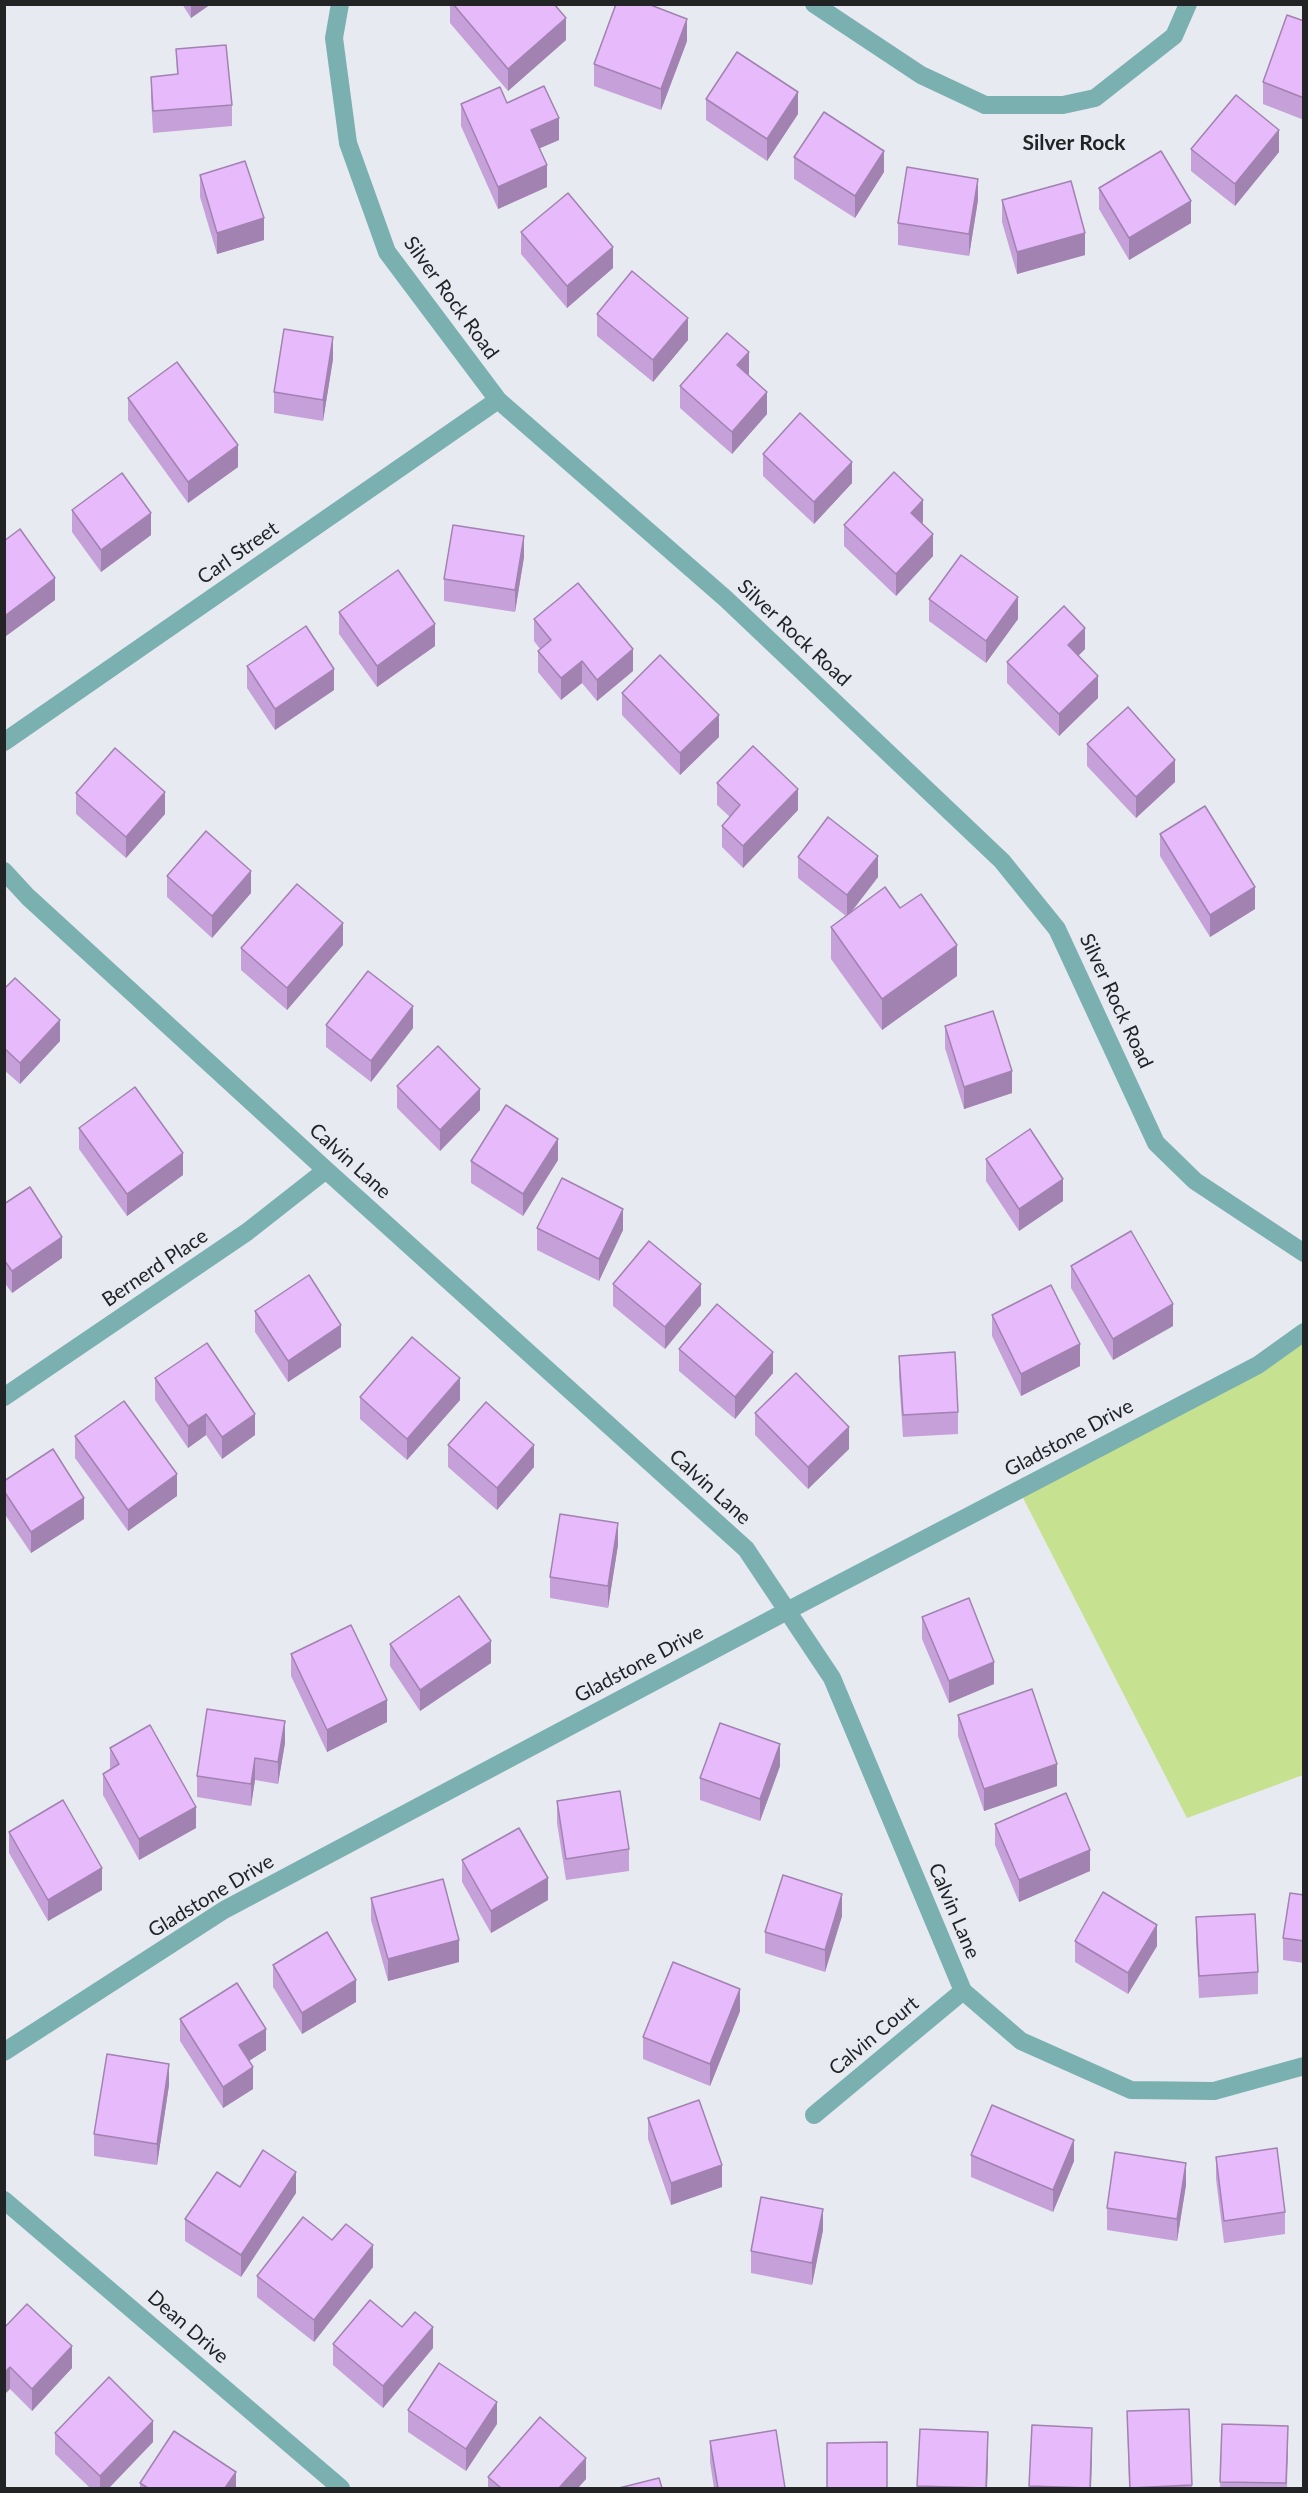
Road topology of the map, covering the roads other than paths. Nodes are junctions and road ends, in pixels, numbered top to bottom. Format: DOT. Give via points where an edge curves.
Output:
graph roads {
  1 [pos="340,4"];
  2 [pos="814,4"];
  3 [pos="1188,4"];
  4 [pos="498,400"];
  5 [pos="4,742"];
  6 [pos="4,872"];
  7 [pos="326,1170"];
  8 [pos="1304,1253"];
  9 [pos="1304,1332"];
  10 [pos="4,1397"];
  11 [pos="787,1611"];
  12 [pos="963,1991"];
  13 [pos="4,2052"];
  14 [pos="1304,2066"];
  15 [pos="814,2115"];
  16 [pos="4,2200"];
  17 [pos="341,2488"];
  1 -- 4 [label="street, Silver Rock Road" via="334,38 348,143 387,252"];
  2 -- 3 [label="street" via="921,75 985,105 1063,105 1095,98 1174,36"];
  4 -- 5 [label="street, Carl Street"];
  4 -- 8 [label="street, Silver Rock Road" via="726,599 1002,861 1058,929 1156,1143 1196,1181"];
  6 -- 7 [label="street, Calvin Lane"];
  7 -- 10 [label="street, Bernerd Place" via="247,1232"];
  7 -- 11 [label="street, Calvin Lane" via="746,1549"];
  9 -- 11 [label="street, Gladstone Drive" via="1258,1365"];
  11 -- 12 [label="street, Calvin Lane" via="832,1678"];
  11 -- 13 [label="street, Gladstone Drive" via="224,1910"];
  12 -- 14 [label="street, Calvin Lane" via="1021,2041 1131,2090 1214,2091"];
  12 -- 15 [label="street, Calvin Court"];
  16 -- 17 [label="street, Dean Drive"];
}
